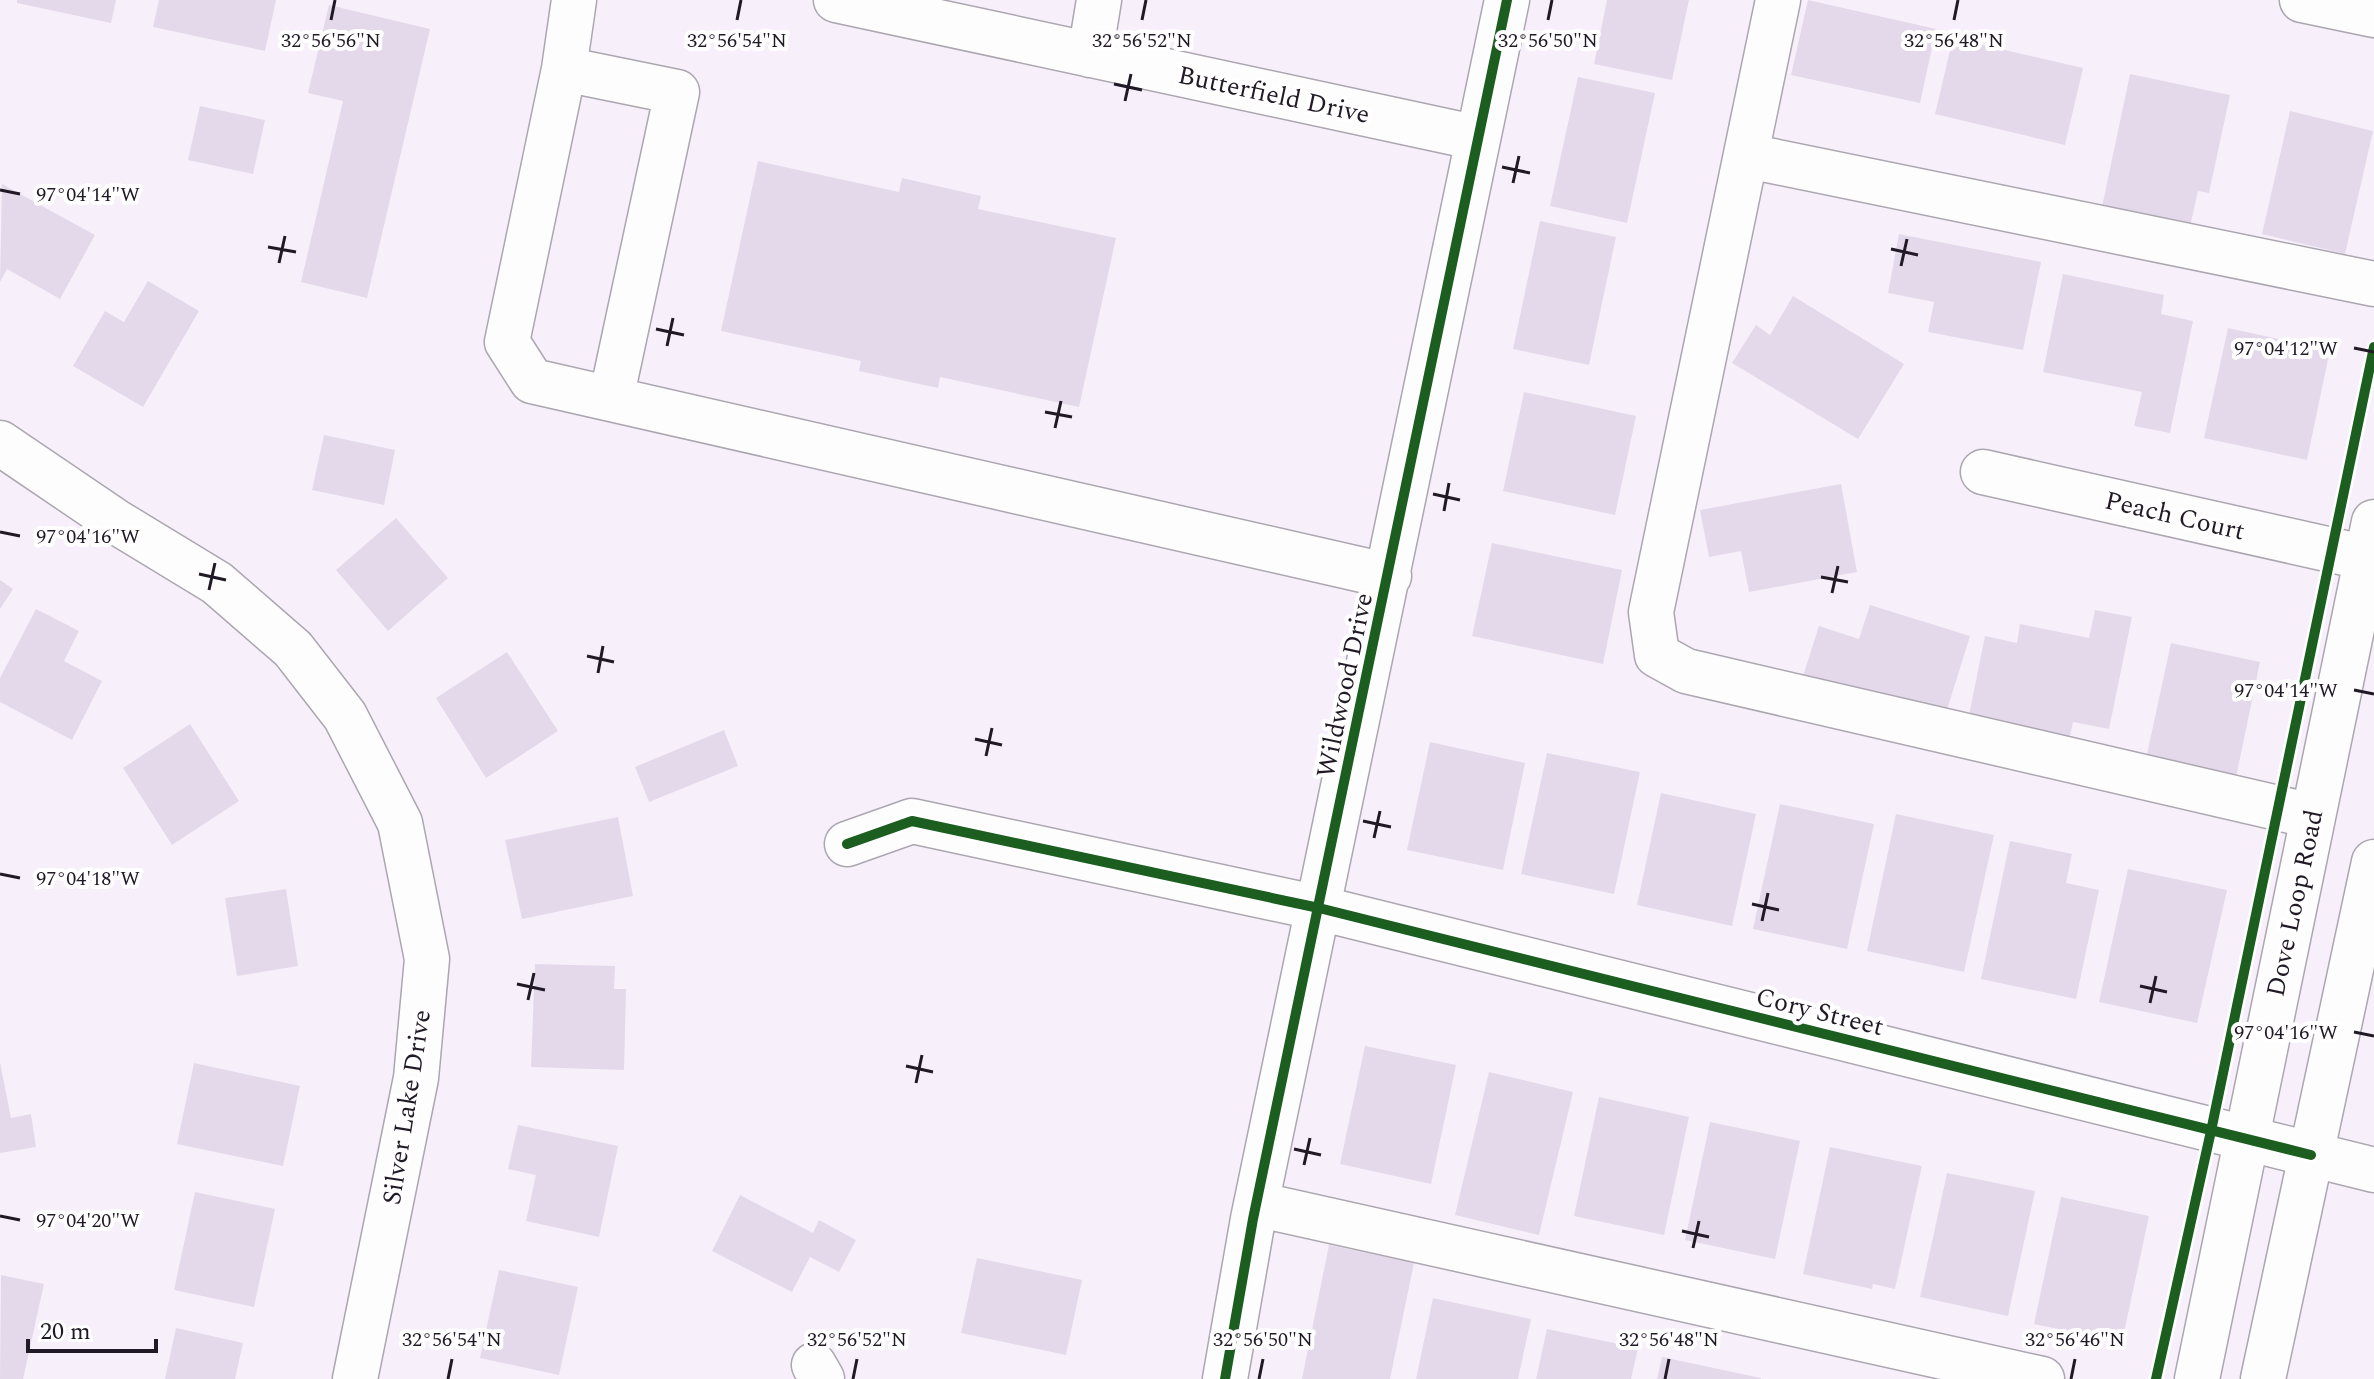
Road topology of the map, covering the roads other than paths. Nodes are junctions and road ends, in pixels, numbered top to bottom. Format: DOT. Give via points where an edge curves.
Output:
graph roads {
  1 [pos="574,0"];
  2 [pos="836,0"];
  3 [pos="1099,0"];
  4 [pos="1507,0"];
  5 [pos="1778,0"];
  6 [pos="2302,0"];
  7 [pos="2374,15"];
  8 [pos="1090,55"];
  9 [pos="564,69"];
  10 [pos="1478,138"];
  11 [pos="1748,156"];
  12 [pos="2374,284"];
  13 [pos="611,399"];
  14 [pos="0,443"];
  15 [pos="1983,472"];
  16 [pos="2371,540"];
  17 [pos="1389,576"];
  18 [pos="2312,816"];
  19 [pos="847,844"];
  20 [pos="2374,862"];
  21 [pos="1319,908"];
  22 [pos="2245,1139"];
  23 [pos="2311,1155"];
  24 [pos="2374,1170"];
  25 [pos="1256,1204"];
  26 [pos="355,1379"];
  27 [pos="1225,1379"];
  28 [pos="2042,1379"];
  29 [pos="2197,1379"];
  30 [pos="2263,1379"];
  1 -- 9 [label="street"];
  2 -- 8 [label="street, Butterfield Drive"];
  3 -- 8 [label="street"];
  4 -- 10 [label="street, Wildwood Drive"];
  5 -- 11 [label="street"];
  6 -- 7 [label="street"];
  8 -- 10 [label="street, Butterfield Drive"];
  9 -- 13 [label="street" via="507,342 532,381"];
  9 -- 13 [label="street" via="677,92"];
  10 -- 17 [label="street, Wildwood Drive"];
  11 -- 12 [label="street"];
  11 -- 18 [label="street" via="1651,612 1657,655 1686,671"];
  13 -- 17 [label="street"];
  14 -- 26 [label="street, Silver Lake Drive" via="217,583 293,649 345,716 400,823 427,959 416,1078"];
  15 -- 16 [label="street, Peach Court"];
  16 -- 18 [label="street, Dove Loop Road"];
  17 -- 21 [label="street, Wildwood Drive"];
  18 -- 22 [label="street, Dove Loop Road"];
  19 -- 21 [label="street, Cory Street" via="912,821"];
  20 -- 23 [label="street"];
  21 -- 22 [label="street, Cory Street"];
  21 -- 25 [label="street, Wildwood Drive"];
  22 -- 23 [label="street, Cory Street"];
  22 -- 29 [label="street, Dove Loop Road"];
  23 -- 24 [label="street, Cory Street"];
  23 -- 30 [label="street"];
  25 -- 27 [label="street, Wildwood Drive"];
  25 -- 28 [label="street"];
}
